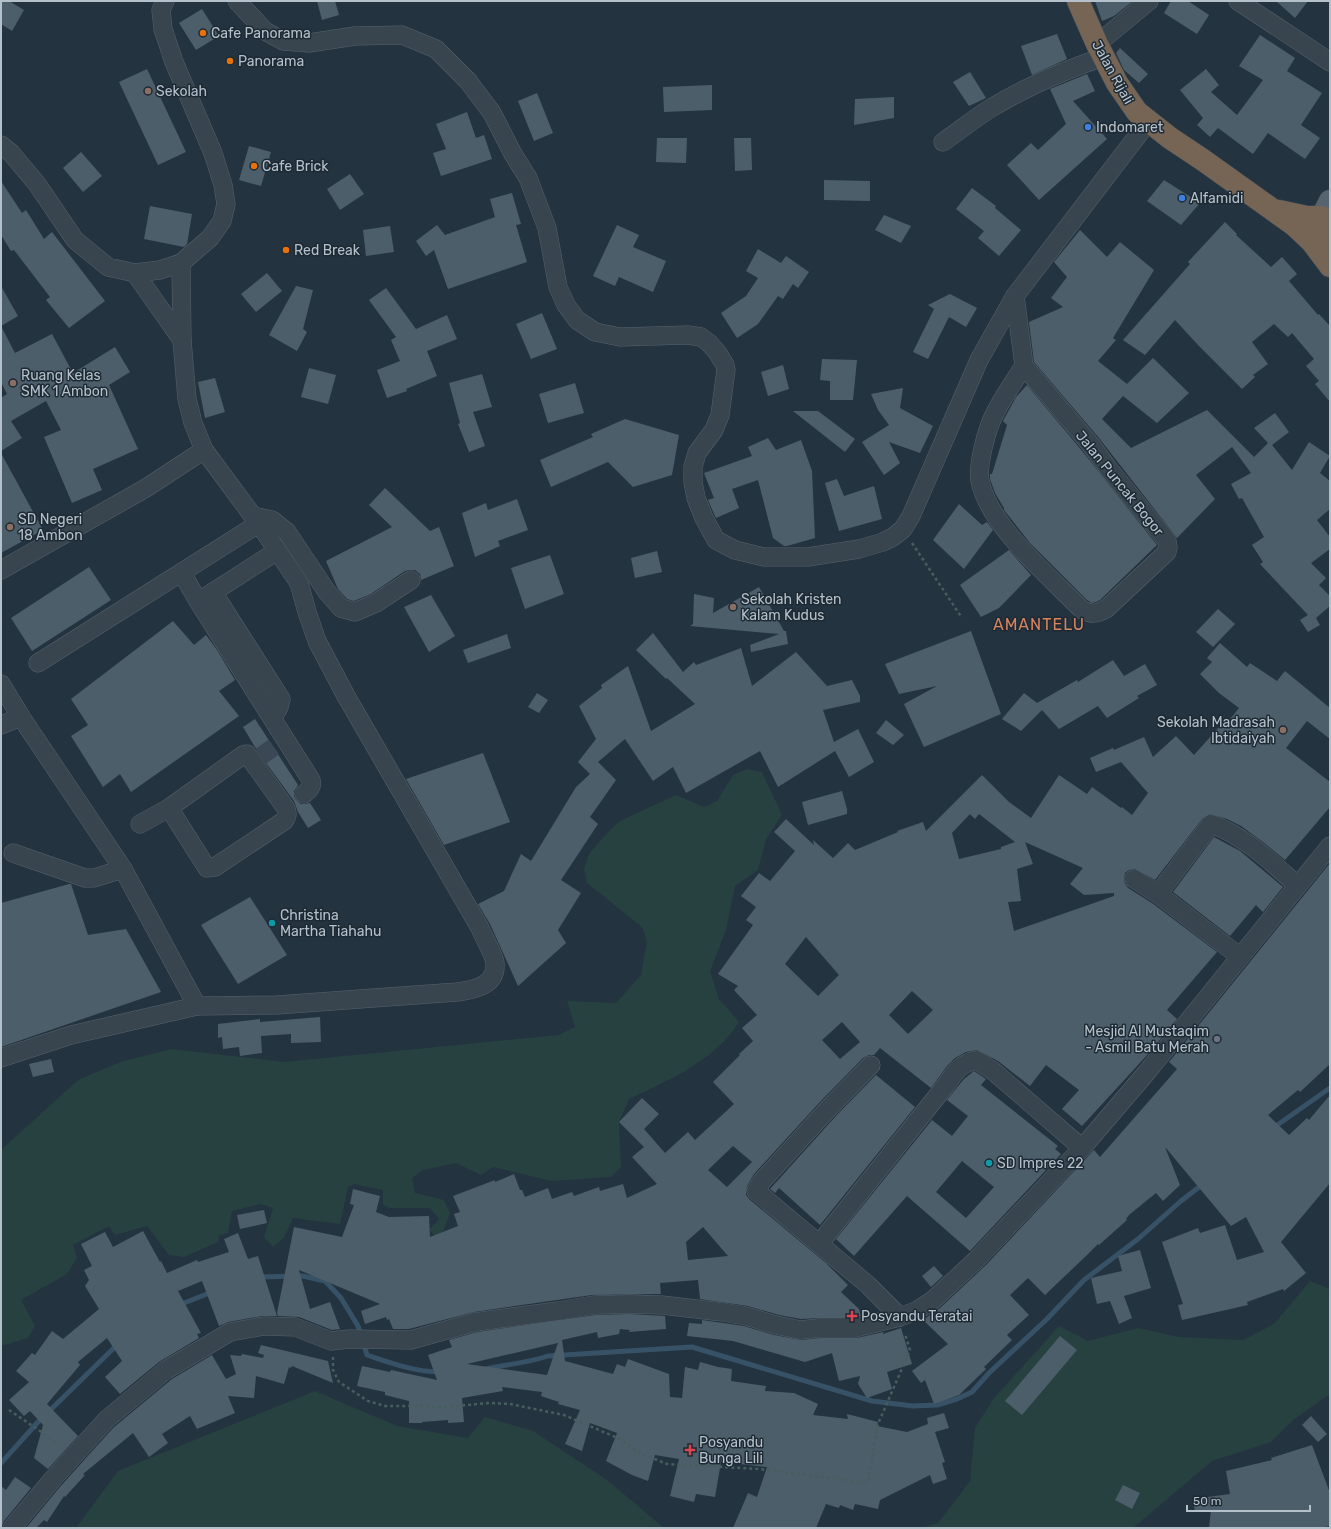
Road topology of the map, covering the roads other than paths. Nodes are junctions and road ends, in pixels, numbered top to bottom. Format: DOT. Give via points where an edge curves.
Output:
graph roads {
  1 [pos="164,1"];
  2 [pos="237,1"];
  3 [pos="1078,1"];
  4 [pos="1149,1"];
  5 [pos="1238,1"];
  6 [pos="1100,50"];
  7 [pos="1330,62"];
  8 [pos="1148,122"];
  9 [pos="943,142"];
  10 [pos="1,144"];
  11 [pos="1326,209"];
  12 [pos="1274,210"];
  13 [pos="1330,249"];
  14 [pos="180,263"];
  15 [pos="1330,266"];
  16 [pos="135,273"];
  17 [pos="1015,296"];
  18 [pos="182,340"];
  19 [pos="1024,366"];
  20 [pos="204,450"];
  21 [pos="256,520"];
  22 [pos="277,551"];
  23 [pos="1,570"];
  24 [pos="182,573"];
  25 [pos="411,580"];
  26 [pos="213,592"];
  27 [pos="198,601"];
  28 [pos="38,663"];
  29 [pos="1,684"];
  30 [pos="21,717"];
  31 [pos="273,718"];
  32 [pos="1,725"];
  33 [pos="269,751"];
  34 [pos="293,801"];
  35 [pos="169,808"];
  36 [pos="140,824"];
  37 [pos="1330,846"];
  38 [pos="12,853"];
  39 [pos="123,869"];
  40 [pos="1134,879"];
  41 [pos="1297,885"];
  42 [pos="1158,894"];
  43 [pos="1239,956"];
  44 [pos="197,1006"];
  45 [pos="1,1058"];
  46 [pos="871,1065"];
  47 [pos="1082,1148"];
  48 [pos="819,1244"];
  49 [pos="900,1317"];
  50 [pos="12,1528"];
  1 -- 14 [label="street" via="163,29 174,62 213,153 226,204 222,221 210,238"];
  2 -- 17 [label="street" via="265,31 283,41 309,43 355,36 402,35 436,49 468,81 492,113 528,178 547,228 558,287 566,305 577,320 596,332 620,337 688,335 700,337 709,343 725,365 723,400 714,430 697,453 693,467 693,482 696,498 716,540 735,550 764,557 808,557 859,549 883,542 903,529 979,360"];
  3 -- 6 [label="highway, Jalan Rijali"];
  4 -- 6 [label="street"];
  5 -- 7 [label="street"];
  6 -- 8 [label="highway, Jalan Rijali" via="1137,112"];
  6 -- 9 [label="street" via="990,109"];
  8 -- 12 [label="highway, Jalan Rijali"];
  8 -- 17 [label="street"];
  10 -- 16 [label="street" via="12,153 37,184 75,240 108,267"];
  11 -- 12 [label="highway" via="1295,216"];
  11 -- 13 [label="highway" via="1325,242"];
  12 -- 15 [label="highway, Jalan Rijali" via="1312,242"];
  14 -- 16 [label="street" via="160,270"];
  14 -- 18 [label="street"];
  16 -- 18 [label="street"];
  17 -- 19 [label="street"];
  18 -- 20 [label="street" via="187,399"];
  19 -- 19 [label="street, Jalan Puncak Bogor" via="1167,541 1167,552 1106,609 1096,614 1081,610 1023,550 991,509 980,480 982,450 994,414"];
  20 -- 21 [label="street"];
  20 -- 23 [label="street" via="146,488"];
  21 -- 22 [label="street"];
  21 -- 24 [label="street"];
  21 -- 25 [label="street" via="272,520 287,532 326,592 341,608 355,612 376,603"];
  22 -- 26 [label="street"];
  22 -- 44 [label="street" via="299,583 317,641 346,696 480,928 495,962 494,973 483,986 457,992 277,1005"];
  24 -- 27 [label="street"];
  24 -- 28 [label="street"];
  26 -- 27 [label="street"];
  26 -- 31 [label="street" via="281,699"];
  27 -- 31 [label="street"];
  29 -- 30 [label="street"];
  30 -- 32 [label="street"];
  30 -- 39 [label="street"];
  31 -- 33 [label="street"];
  33 -- 34 [label="street"];
  33 -- 34 [label="street" via="311,780 310,790"];
  33 -- 35 [label="street" via="243,755"];
  34 -- 35 [label="street" via="284,822 211,868 207,868"];
  35 -- 36 [label="street"];
  37 -- 41 [label="street"];
  38 -- 39 [label="street" via="85,878 94,878"];
  39 -- 44 [label="street"];
  40 -- 42 [label="street"];
  41 -- 42 [label="street" via="1233,833 1211,824"];
  41 -- 43 [label="street"];
  42 -- 43 [label="street"];
  43 -- 47 [label="street" via="1147,1072"];
  44 -- 45 [label="street" via="71,1035"];
  46 -- 48 [label="street" via="762,1181 756,1191"];
  47 -- 48 [label="street" via="992,1070 976,1060 967,1062 954,1072"];
  47 -- 49 [label="street" via="971,1265 933,1300 918,1310"];
  48 -- 49 [label="street" via="868,1285"];
  49 -- 50 [label="street" via="855,1328 800,1330 722,1312 662,1305 594,1305 475,1322 411,1340 331,1340 295,1327 264,1326 230,1332 166,1370 106,1420"];
}
